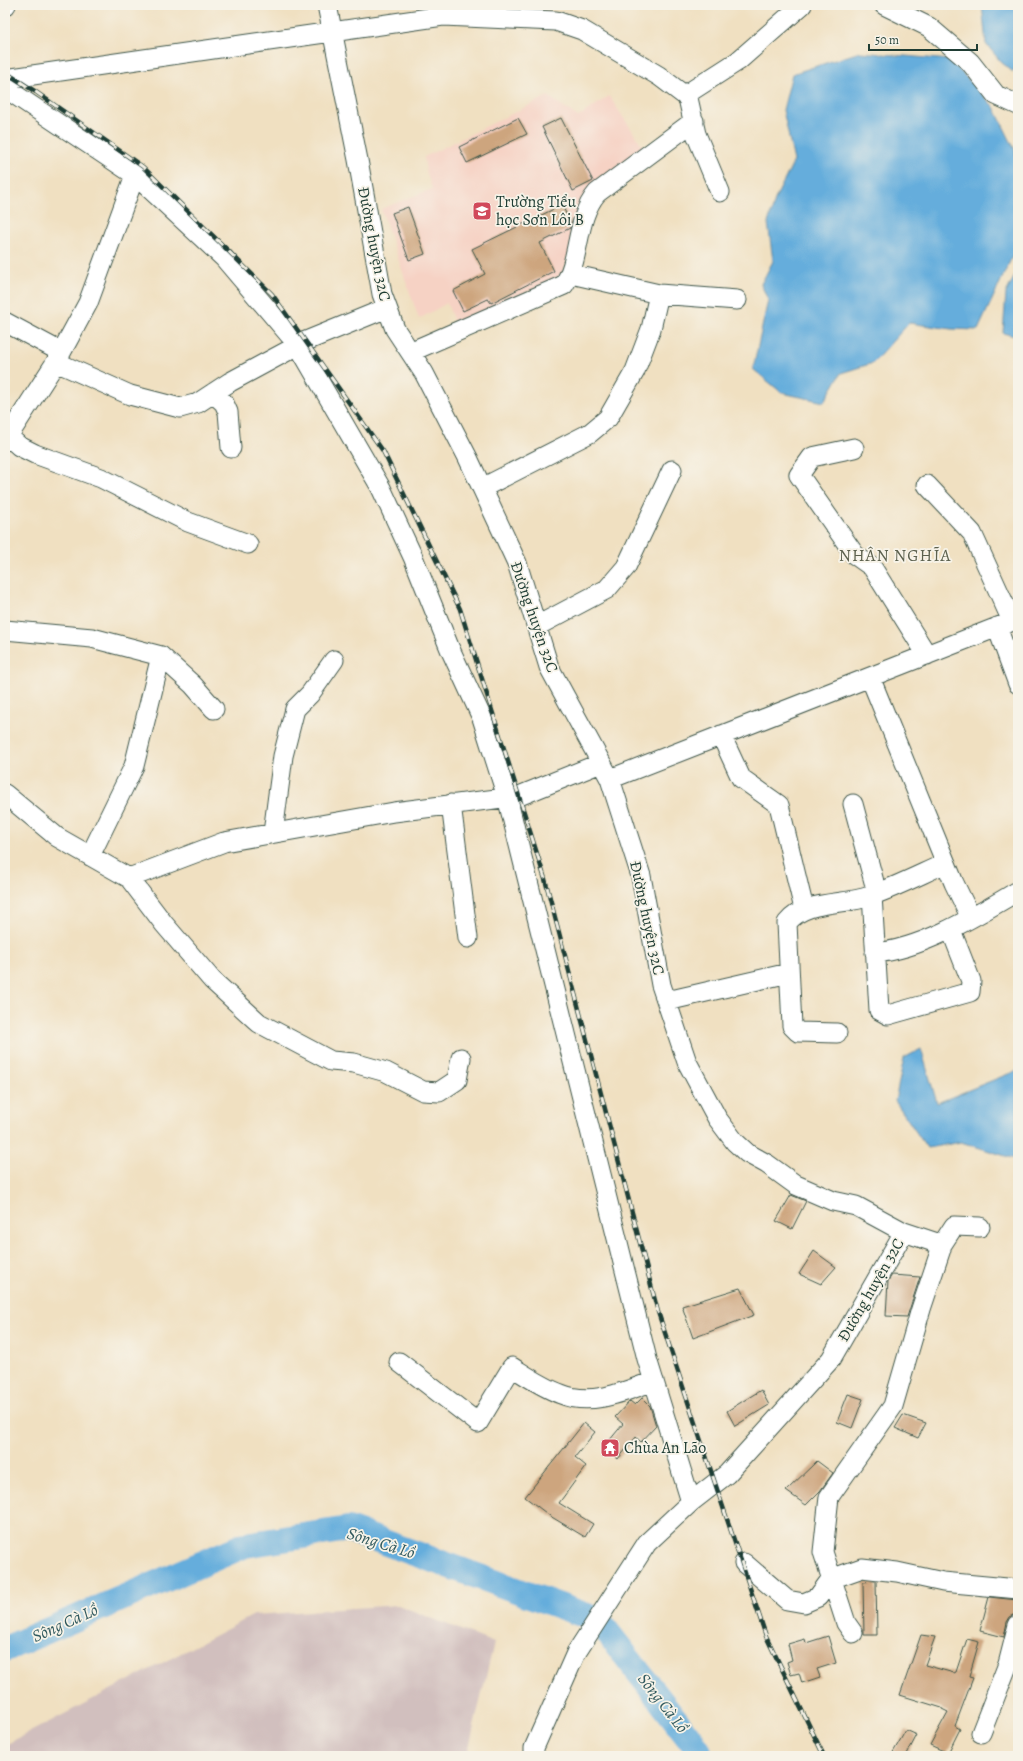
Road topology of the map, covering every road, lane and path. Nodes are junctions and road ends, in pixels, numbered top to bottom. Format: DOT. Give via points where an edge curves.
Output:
graph roads {
  1 [pos="327,5"];
  2 [pos="802,5"];
  3 [pos="884,5"];
  4 [pos="333,33"];
  5 [pos="5,79"];
  6 [pos="5,88"];
  7 [pos="684,95"];
  8 [pos="1018,105"];
  9 [pos="694,121"];
  10 [pos="135,176"];
  11 [pos="720,192"];
  12 [pos="571,274"];
  13 [pos="659,294"];
  14 [pos="737,300"];
  15 [pos="387,308"];
  16 [pos="5,322"];
  17 [pos="298,345"];
  18 [pos="410,352"];
  19 [pos="58,357"];
  20 [pos="213,393"];
  21 [pos="6,438"];
  22 [pos="231,448"];
  23 [pos="854,448"];
  24 [pos="672,470"];
  25 [pos="927,486"];
  26 [pos="482,488"];
  27 [pos="248,544"];
  28 [pos="1009,623"];
  29 [pos="537,626"];
  30 [pos="5,630"];
  31 [pos="927,654"];
  32 [pos="161,656"];
  33 [pos="334,660"];
  34 [pos="870,677"];
  35 [pos="1018,684"];
  36 [pos="214,709"];
  37 [pos="721,735"];
  38 [pos="605,771"];
  39 [pos="5,794"];
  40 [pos="507,797"];
  41 [pos="451,804"];
  42 [pos="853,804"];
  43 [pos="273,833"];
  44 [pos="90,856"];
  45 [pos="946,863"];
  46 [pos="129,878"];
  47 [pos="1018,891"];
  48 [pos="874,894"];
  49 [pos="804,909"];
  50 [pos="971,918"];
  51 [pos="951,930"];
  52 [pos="468,938"];
  53 [pos="875,953"];
  54 [pos="789,973"];
  55 [pos="667,1001"];
  56 [pos="837,1032"];
  57 [pos="461,1058"];
  58 [pos="980,1227"];
  59 [pos="904,1232"];
  60 [pos="941,1246"];
  61 [pos="399,1362"];
  62 [pos="654,1381"];
  63 [pos="691,1502"];
  64 [pos="744,1562"];
  65 [pos="831,1579"];
  66 [pos="1018,1589"];
  67 [pos="1018,1625"];
  68 [pos="853,1633"];
  69 [pos="981,1734"];
  70 [pos="534,1756"];
  1 -- 4 [label="street, Đường huyện 32C"];
  2 -- 7 [label="street" via="738,61"];
  3 -- 8 [label="street" via="929,27 970,62 996,95"];
  4 -- 5 [label="street"];
  4 -- 7 [label="street" via="443,16 556,21 582,30 659,76"];
  4 -- 15 [label="street, Đường huyện 32C" via="382,294"];
  6 -- 10 [label="street"];
  7 -- 9 [label="street" via="688,98"];
  9 -- 11 [label="street" via="696,134"];
  9 -- 12 [label="street" via="597,193 591,201 579,234"];
  10 -- 17 [label="street" via="224,258"];
  10 -- 19 [label="street" via="88,303"];
  12 -- 13 [label="street"];
  12 -- 18 [label="street" via="564,285 555,290"];
  13 -- 14 [label="street"];
  13 -- 26 [label="street" via="651,329 635,371 608,418 590,433"];
  15 -- 17 [label="street"];
  15 -- 18 [label="street, Đường huyện 32C" via="395,329"];
  16 -- 19 [label="street"];
  17 -- 20 [label="street"];
  17 -- 40 [label="street" via="381,488 413,557 450,649 482,718"];
  18 -- 26 [label="street, Đường huyện 32C" via="424,374"];
  19 -- 20 [label="street" via="130,394 180,408 198,403"];
  19 -- 21 [label="street"];
  20 -- 22 [label="street" via="224,403 228,412"];
  21 -- 27 [label="street" via="35,454 101,478 188,522"];
  23 -- 31 [label="street" via="812,457 799,475 855,555 872,567"];
  24 -- 29 [label="street" via="626,567 612,584"];
  25 -- 28 [label="street" via="972,533"];
  26 -- 29 [label="street, Đường huyện 32C" via="517,563"];
  28 -- 31 [label="street"];
  28 -- 35 [label="street"];
  29 -- 38 [label="street, Đường huyện 32C" via="549,667"];
  30 -- 32 [label="street" via="92,638"];
  31 -- 34 [label="street"];
  32 -- 36 [label="street" via="193,685"];
  32 -- 44 [label="street" via="134,766"];
  33 -- 43 [label="street" via="310,694 295,709 283,756"];
  34 -- 37 [label="street"];
  34 -- 45 [label="street"];
  37 -- 38 [label="street"];
  37 -- 49 [label="street" via="741,778 779,805"];
  38 -- 40 [label="street" via="519,796"];
  38 -- 55 [label="street, Đường huyện 32C" via="641,876 661,985"];
  39 -- 44 [label="street" via="57,837"];
  40 -- 41 [label="street"];
  40 -- 62 [label="street"];
  41 -- 43 [label="street"];
  41 -- 52 [label="street"];
  42 -- 48 [label="street"];
  43 -- 46 [label="street" via="224,842"];
  44 -- 46 [label="street"];
  45 -- 48 [label="street"];
  45 -- 50 [label="street"];
  46 -- 57 [label="street" via="212,980 259,1023 331,1061 354,1063 386,1072 423,1091 439,1092 457,1080"];
  47 -- 50 [label="street"];
  48 -- 49 [label="street"];
  48 -- 53 [label="street"];
  49 -- 54 [label="street" via="787,923"];
  50 -- 51 [label="street"];
  51 -- 53 [label="street" via="891,952"];
  51 -- 53 [label="street" via="971,981 970,992 888,1015 879,1010"];
  54 -- 55 [label="street"];
  54 -- 56 [label="street" via="792,1026 798,1032"];
  55 -- 59 [label="street, Đường huyện 32C" via="687,1062 717,1118 735,1142 747,1153 796,1185 833,1201 856,1206"];
  58 -- 60 [label="street" via="954,1226"];
  59 -- 60 [label="street"];
  59 -- 63 [label="street, Đường huyện 32C" via="831,1359 727,1474"];
  60 -- 65 [label="street" via="893,1406 829,1497 822,1552"];
  61 -- 62 [label="street" via="478,1423 512,1367 562,1395 578,1399 603,1397"];
  62 -- 63 [label="street"];
  63 -- 70 [label="street, Đường huyện 32C" via="647,1543 576,1653 534,1748"];
  64 -- 65 [label="street" via="787,1600 804,1603 818,1598"];
  65 -- 66 [label="street" via="862,1568 897,1572 943,1582"];
  65 -- 68 [label="street" via="846,1623"];
  67 -- 69 [label="street" via="1008,1664"];
}
